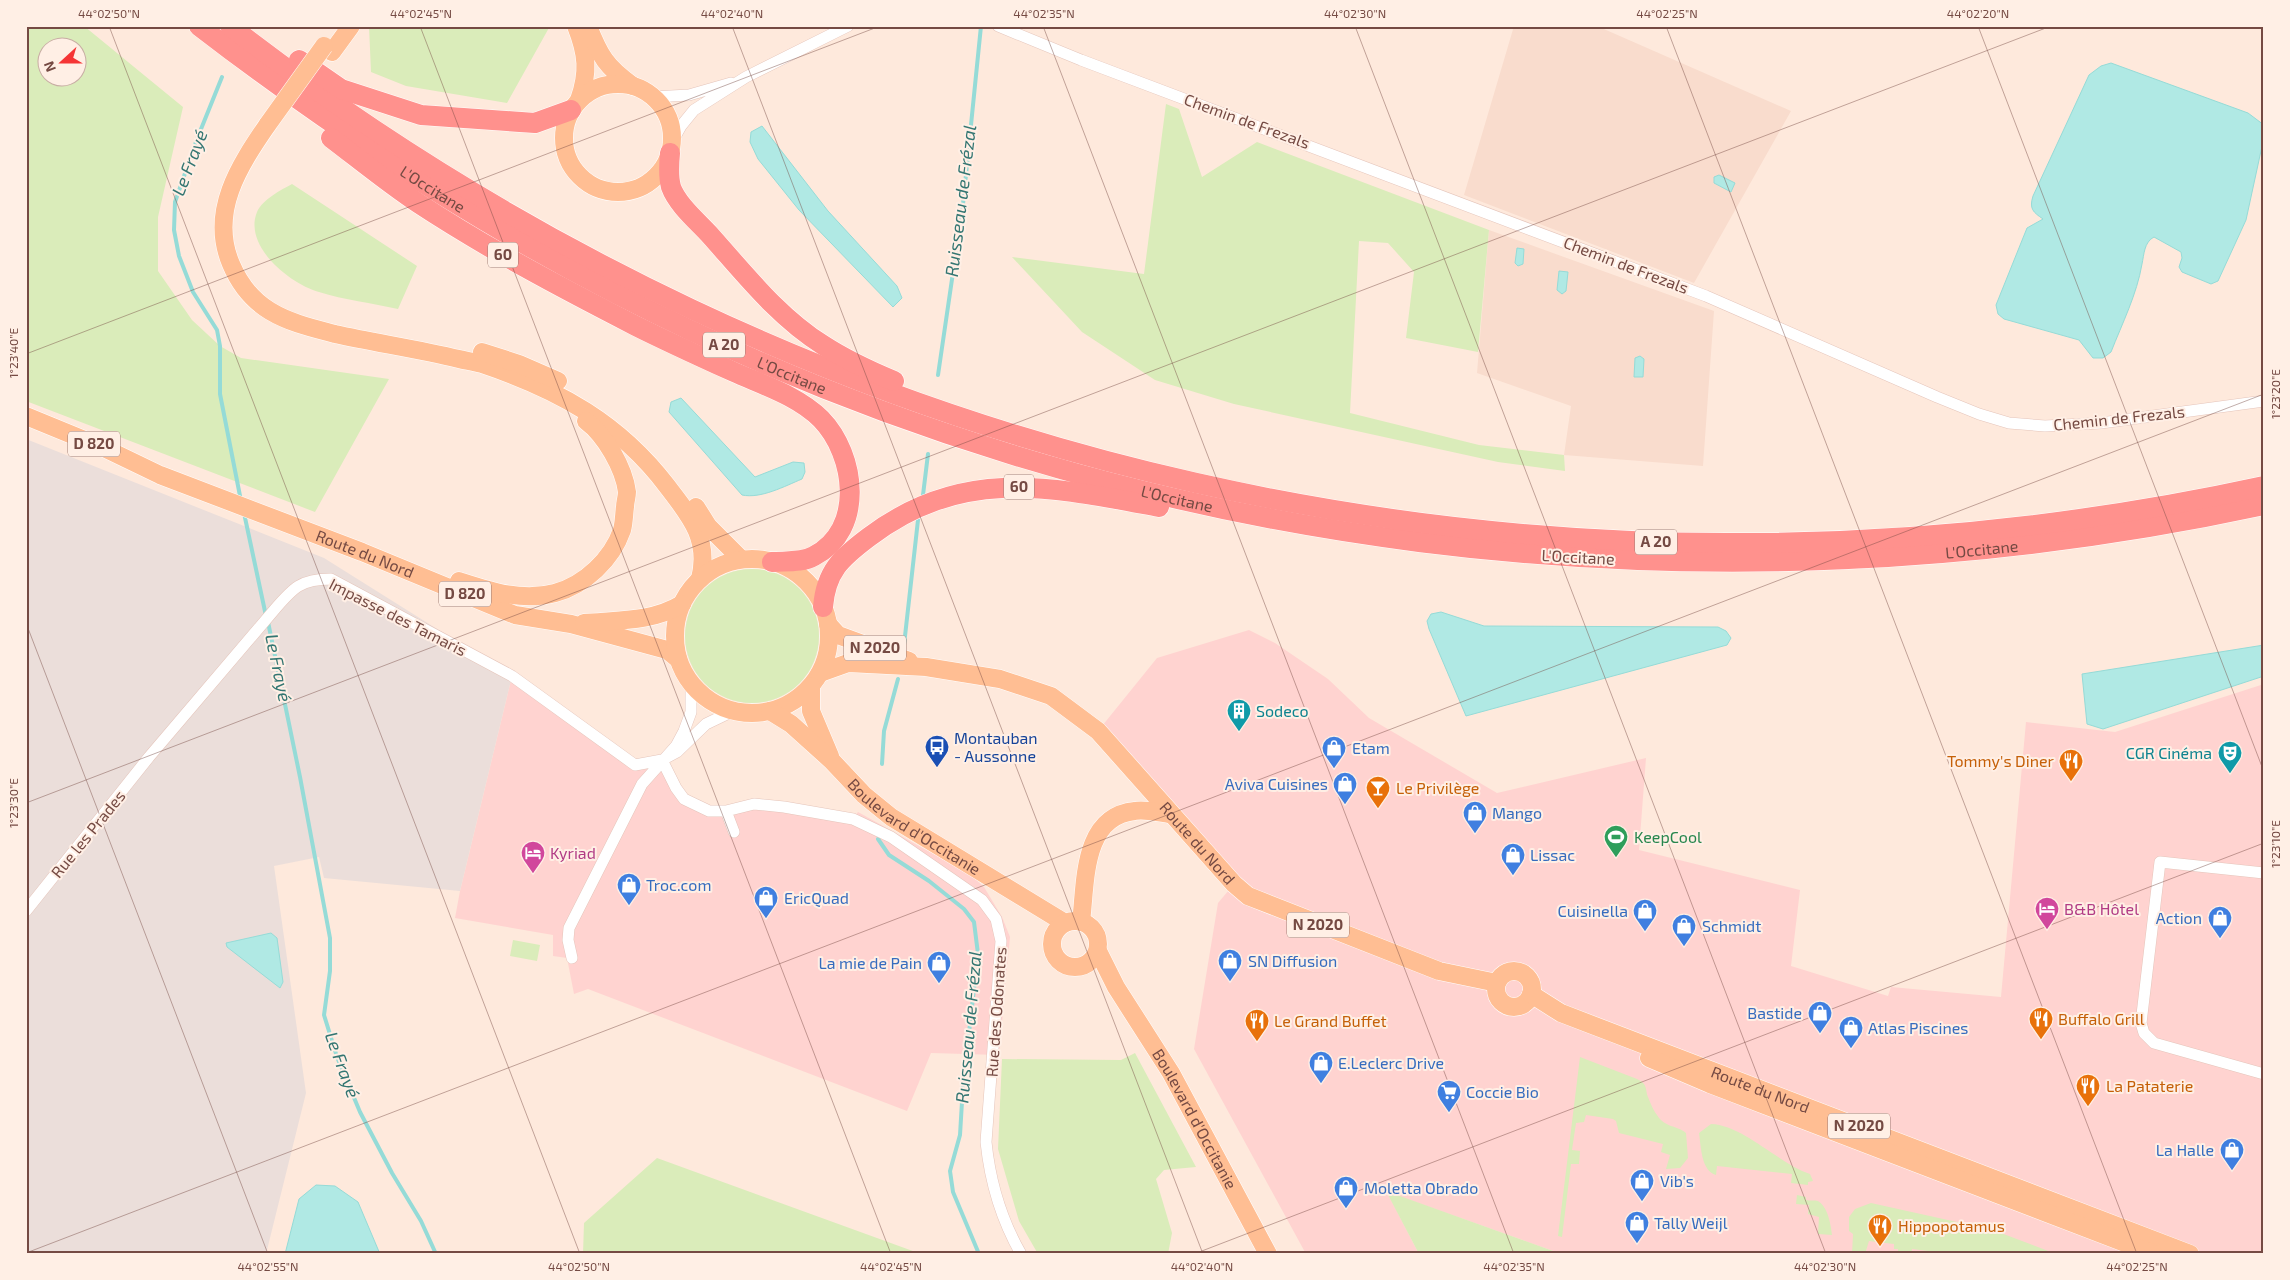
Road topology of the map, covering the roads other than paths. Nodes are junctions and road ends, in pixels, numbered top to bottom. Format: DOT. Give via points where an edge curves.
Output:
graph roads {
  1 [pos="199,26"];
  2 [pos="230,26"];
  3 [pos="248,26"];
  4 [pos="338,26"];
  5 [pos="351,26"];
  6 [pos="576,26"];
  7 [pos="588,26"];
  8 [pos="848,26"];
  9 [pos="998,26"];
  10 [pos="328,49"];
  11 [pos="236,55"];
  12 [pos="746,77"];
  13 [pos="634,86"];
  14 [pos="654,97"];
  15 [pos="575,105"];
  16 [pos="273,127"];
  17 [pos="671,148"];
  18 [pos="483,364"];
  19 [pos="2264,401"];
  20 [pos="26,416"];
  21 [pos="26,428"];
  22 [pos="1053,447"];
  23 [pos="160,475"];
  24 [pos="2264,486"];
  25 [pos="2264,505"];
  26 [pos="1265,518"];
  27 [pos="362,552"];
  28 [pos="741,559"];
  29 [pos="772,562"];
  30 [pos="700,578"];
  31 [pos="682,604"];
  32 [pos="826,615"];
  33 [pos="572,624"];
  34 [pos="678,659"];
  35 [pos="926,667"];
  36 [pos="815,680"];
  37 [pos="691,684"];
  38 [pos="733,711"];
  39 [pos="770,711"];
  40 [pos="149,757"];
  41 [pos="662,760"];
  42 [pos="832,761"];
  43 [pos="726,811"];
  44 [pos="1170,814"];
  45 [pos="734,832"];
  46 [pos="2264,873"];
  47 [pos="1029,902"];
  48 [pos="26,911"];
  49 [pos="1073,922"];
  50 [pos="1053,938"];
  51 [pos="1098,951"];
  52 [pos="572,958"];
  53 [pos="1085,966"];
  54 [pos="1497,983"];
  55 [pos="1116,987"];
  56 [pos="1528,998"];
  57 [pos="2264,1074"];
  58 [pos="1021,1254"];
  59 [pos="1268,1254"];
  60 [pos="2154,1254"];
  61 [pos="2190,1254"];
  1 -- 11 [label="highway, L'Occitane / A 20"];
  2 -- 22 [label="highway, L'Occitane / A 20" via="320,92 461,185 630,280 856,380"];
  3 -- 15 [label="highway" via="341,89 421,115 535,123"];
  4 -- 10 [label="main road"];
  5 -- 10 [label="main road"];
  6 -- 15 [label="main road" via="586,64 584,85"];
  7 -- 13 [label="main road" via="603,60"];
  8 -- 12 [label="street"];
  9 -- 19 [label="street, Chemin de Frezals" via="1706,296 1937,397 2009,423 2045,426 2101,423"];
  10 -- 16 [label="main road"];
  11 -- 26 [label="highway, L'Occitane / A 20" via="385,159 473,214 619,295 747,356 849,398 962,438 1124,486"];
  11 -- 29 [label="highway, 60" via="328,136 418,202 490,248 563,289 787,396 820,418 837,437 846,457 850,480 845,521 830,545 816,556 806,560"];
  12 -- 14 [label="street" via="689,95"];
  12 -- 17 [label="street" via="694,110 681,126"];
  13 -- 14 [label="main road"];
  13 -- 15 [label="main road" via="604,85 586,94"];
  14 -- 17 [label="main road" via="671,126"];
  15 -- 17 [label="main road" via="565,123 565,151 579,176 596,188 617,193 644,186 664,166"];
  16 -- 18 [label="main road" via="247,154 233,179 224,206 223,234 228,257 238,279 252,296 277,315 306,327"];
  16 -- 28 [label="main road" via="244,183 236,206 234,231 248,274 261,289 281,305 309,317 485,353 555,379 610,414 640,440 664,464 708,526"];
  17 -- 22 [label="highway" via="669,173 672,188 683,205 756,287 822,345 862,368"];
  18 -- 27 [label="main road" via="575,412 594,427 614,453 626,492 622,529 606,557 585,580 555,593 525,598 488,590 386,556"];
  18 -- 30 [label="main road" via="549,389 581,406 633,447 656,471 696,529 704,548"];
  20 -- 23 [label="main road, Route du Nord / D 820"];
  21 -- 23 [label="main road, Route du Nord / D 820" via="104,459"];
  22 -- 24 [label="highway, L'Occitane / A 20" via="1216,488 1448,528 1572,539 1713,544 1862,542 2013,529 2124,513"];
  23 -- 27 [label="main road, Route du Nord / D 820"];
  25 -- 26 [label="highway, L'Occitane / A 20" via="2123,532 2023,546 1856,560 1782,562 1515,554 1356,534"];
  26 -- 32 [label="highway, 60" via="1162,508 1080,492 1040,488 978,489 930,502 891,522 855,548 834,568 827,580"];
  27 -- 33 [label="main road, Route du Nord / D 820" via="515,615"];
  28 -- 29 [label="main road"];
  28 -- 30 [label="main road" via="719,566"];
  29 -- 32 [label="main road" via="803,578 815,591"];
  30 -- 31 [label="main road"];
  31 -- 33 [label="main road, Route du Nord / D 820" via="650,618"];
  31 -- 34 [label="main road" via="674,631"];
  32 -- 35 [label="main road, Route du Nord / N 2020" via="838,635"];
  32 -- 36 [label="main road" via="828,649"];
  33 -- 34 [label="main road, Route du Nord / D 820" via="667,650"];
  34 -- 37 [label="main road"];
  35 -- 36 [label="main road, Route du Nord / N 2020" via="848,663"];
  35 -- 44 [label="main road, Route du Nord / N 2020" via="1000,679 1051,696 1098,731"];
  36 -- 39 [label="main road" via="792,702"];
  36 -- 42 [label="main road, Boulevard d'Occitanie" via="811,711"];
  37 -- 38 [label="main road" via="710,701"];
  37 -- 41 [label="street, Impasse des Tamaris" via="691,712 684,732"];
  38 -- 39 [label="main road"];
  38 -- 41 [label="street, Impasse des Tamaris" via="706,724 677,752"];
  39 -- 42 [label="main road, Boulevard d'Occitanie" via="791,724"];
  40 -- 41 [label="street, Impasse des Tamaris" via="294,588 313,579 331,579 512,676 635,765"];
  40 -- 48 [label="street, Rue les Prades"];
  41 -- 43 [label="street, Rue des Odonates" via="684,799 709,811"];
  41 -- 52 [label="street, Impasse des Tamaris" via="642,784 569,928"];
  42 -- 47 [label="main road, Boulevard d'Occitanie" via="864,795 892,818"];
  43 -- 45 [label="street"];
  43 -- 58 [label="street, Rue des Odonates" via="754,804 853,819 891,837 959,883 982,900 996,920 1001,941 1001,963 986,1142 988,1163 1003,1217"];
  44 -- 49 [label="main road" via="1136,810 1114,816 1097,832"];
  44 -- 54 [label="main road, Route du Nord / N 2020" via="1234,884 1259,902 1439,971"];
  46 -- 57 [label="street" via="2160,862 2141,1023 2144,1033 2154,1043"];
  47 -- 49 [label="main road, Boulevard d'Occitanie"];
  47 -- 50 [label="main road, Boulevard d'Occitanie"];
  49 -- 50 [label="main road" via="1057,930"];
  49 -- 51 [label="main road, Boulevard d'Occitanie" via="1092,928 1099,941"];
  50 -- 53 [label="main road, Boulevard d'Occitanie" via="1053,952 1062,964 1077,968"];
  51 -- 53 [label="main road"];
  51 -- 55 [label="main road, Boulevard d'Occitanie"];
  53 -- 55 [label="main road, Boulevard d'Occitanie"];
  54 -- 56 [label="main road" via="1497,995 1504,1004 1515,1007"];
  54 -- 56 [label="main road" via="1507,972 1523,974 1530,983"];
  55 -- 59 [label="main road, Boulevard d'Occitanie" via="1171,1073"];
  56 -- 60 [label="main road, Route du Nord / N 2020" via="1558,1022 1710,1084"];
  56 -- 61 [label="main road, Route du Nord / N 2020"];
}
